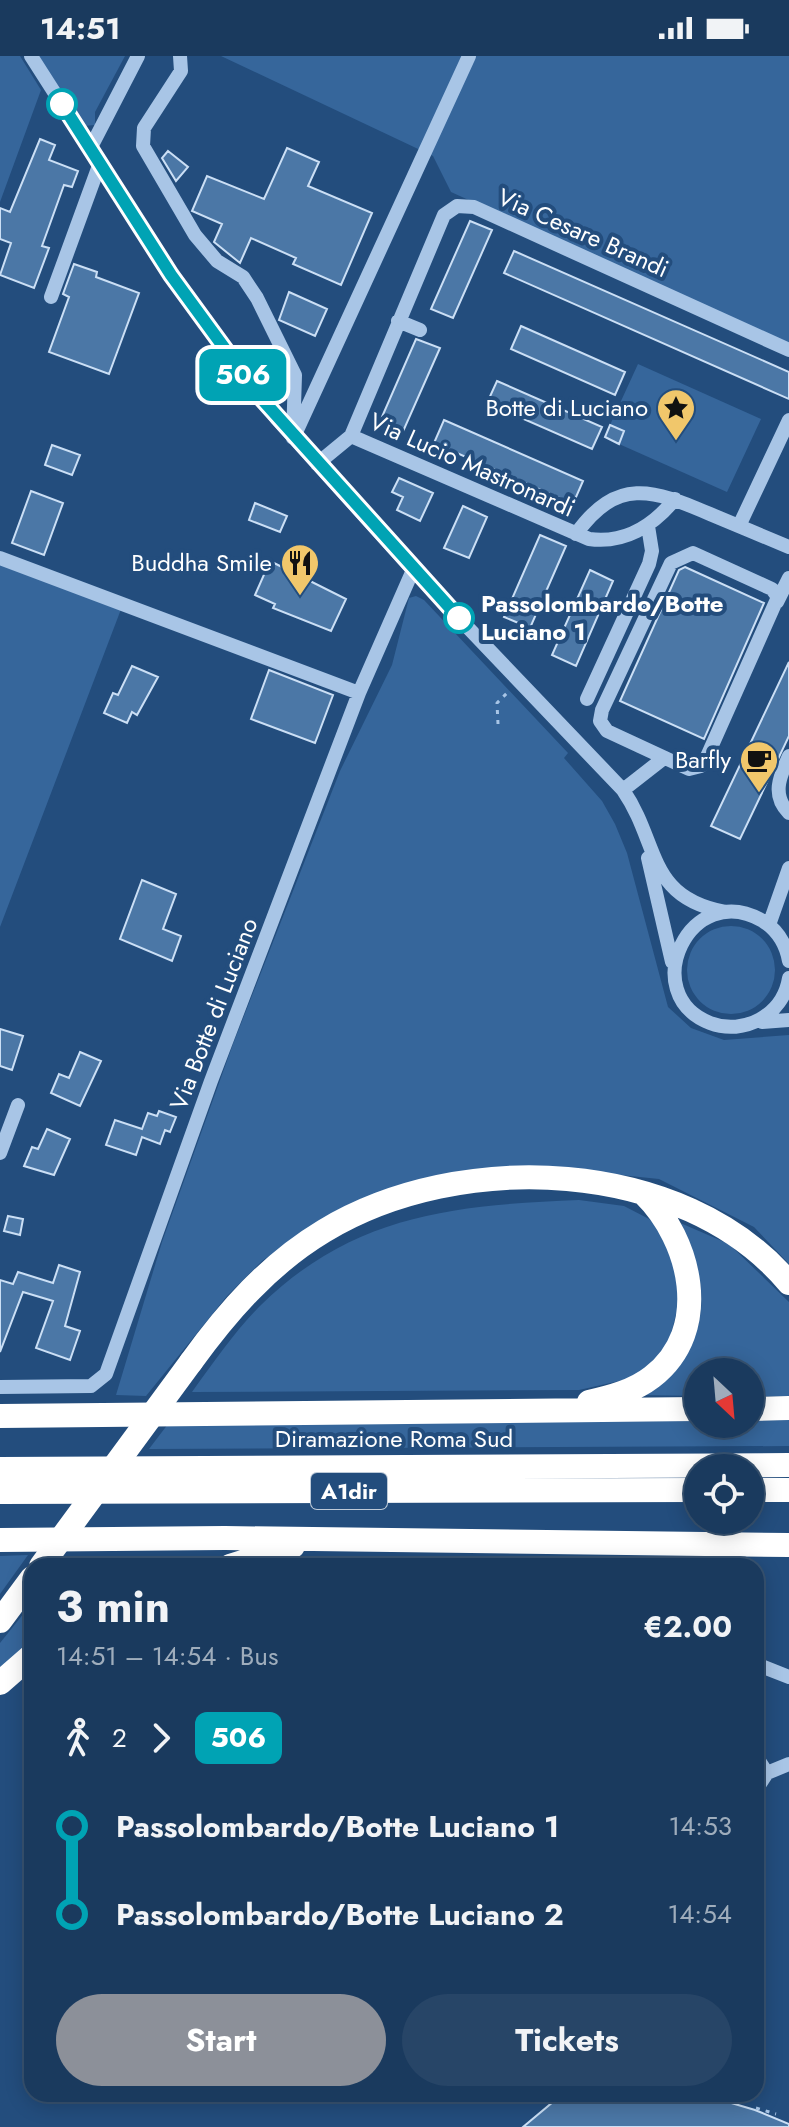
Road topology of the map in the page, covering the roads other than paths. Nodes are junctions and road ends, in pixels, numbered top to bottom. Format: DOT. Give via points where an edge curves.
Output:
graph roads {
  1 [pos="31,56"];
  2 [pos="138,56"];
  3 [pos="180,56"];
  4 [pos="469,56"];
  5 [pos="91,147"];
  6 [pos="100,163"];
  7 [pos="51,297"];
  8 [pos="398,321"];
  9 [pos="420,330"];
  10 [pos="789,350"];
  11 [pos="789,420"];
  12 [pos="351,436"];
  13 [pos="293,438"];
  14 [pos="317,464"];
  15 [pos="675,499"];
  16 [pos="648,526"];
  17 [pos="739,526"];
  18 [pos="576,534"];
  19 [pos="789,547"];
  20 [pos="0,558"];
  21 [pos="413,570"];
  22 [pos="789,578"];
  23 [pos="777,602"];
  24 [pos="359,693"];
  25 [pos="587,699"];
  26 [pos="789,756"];
  27 [pos="664,758"];
  28 [pos="623,790"];
  29 [pos="789,813"];
  30 [pos="643,830"];
  31 [pos="789,868"];
  32 [pos="725,912"];
  33 [pos="769,925"];
  34 [pos="789,958"];
  35 [pos="674,971"];
  36 [pos="789,978"];
  37 [pos="789,1020"];
  38 [pos="750,1025"];
  39 [pos="18,1105"];
  40 [pos="0,1153"];
  41 [pos="644,1194"];
  42 [pos="789,1283"];
  43 [pos="0,1387"];
  44 [pos="789,1408"];
  45 [pos="684,1409"];
  46 [pos="764,1409"];
  47 [pos="539,1410"];
  48 [pos="0,1416"];
  49 [pos="789,1465"];
  50 [pos="0,1469"];
  51 [pos="684,1490"];
  52 [pos="764,1490"];
  53 [pos="789,1490"];
  54 [pos="0,1492"];
  55 [pos="0,1540"];
  56 [pos="310,1541"];
  57 [pos="789,1545"];
  58 [pos="47,1558"];
  59 [pos="256,1558"];
  60 [pos="24,1589"];
  61 [pos="0,1621"];
  62 [pos="24,1662"];
  63 [pos="764,1667"];
  64 [pos="789,1677"];
  65 [pos="0,1683"];
  66 [pos="789,1764"];
  67 [pos="764,1768"];
  68 [pos="767,1773"];
  69 [pos="764,1778"];
  1 -- 5 [label="street"];
  2 -- 5 [label="street"];
  3 -- 13 [label="street" via="181,71 144,128 143,146 195,235 217,261 243,277 257,298 295,375"];
  4 -- 13 [label="street"];
  5 -- 6 [label="street"];
  6 -- 7 [label="street"];
  6 -- 13 [label="street" via="190,303"];
  8 -- 9 [label="street"];
  8 -- 10 [label="street, Via Cesare Brandi" via="444,215 463,205"];
  8 -- 12 [label="street, Via Cesare Brandi"];
  11 -- 17 [label="street"];
  12 -- 14 [label="street, Via Cesare Brandi"];
  12 -- 18 [label="street, Via Lucio Mastronardi"];
  13 -- 14 [label="street"];
  14 -- 21 [label="street"];
  15 -- 16 [label="street"];
  15 -- 17 [label="street"];
  15 -- 18 [label="street" via="644,492 618,497 594,511"];
  16 -- 18 [label="street, Via Lucio Mastronardi" via="612,539"];
  16 -- 25 [label="street" via="649,564"];
  17 -- 19 [label="street"];
  20 -- 24 [label="street"];
  21 -- 24 [label="street, Via Botte di Luciano"];
  21 -- 28 [label="street"];
  22 -- 23 [label="street"];
  23 -- 27 [label="street" via="705,761 689,769"];
  23 -- 27 [label="street" via="772,589 698,555 687,553 671,563 600,715 607,731"];
  24 -- 43 [label="street, Via Botte di Luciano" via="106,1374 91,1386"];
  26 -- 29 [label="street" via="778,792"];
  27 -- 28 [label="street"];
  28 -- 30 [label="street"];
  30 -- 32 [label="street" via="660,873 677,893 696,906"];
  30 -- 35 [label="street"];
  31 -- 33 [label="street"];
  32 -- 33 [label="street" via="753,916"];
  32 -- 35 [label="street" via="699,922 686,935"];
  33 -- 34 [label="street"];
  35 -- 38 [label="street" via="682,999 703,1020"];
  36 -- 38 [label="street" via="774,1009"];
  37 -- 38 [label="street"];
  39 -- 40 [label="street"];
  41 -- 42 [label="highway" via="720,1226"];
  41 -- 47 [label="highway" via="663,1214 683,1256 690,1296 682,1334 658,1371 639,1385 601,1400"];
  41 -- 58 [label="highway, bridge" via="600,1181 509,1179 449,1186 377,1207 326,1230 239,1301"];
  44 -- 46 [label="highway"];
  45 -- 47 [label="highway"];
  47 -- 48 [label="highway"];
  49 -- 50 [label="highway, Diramazione Roma Sud / A1dir"];
  51 -- 54 [label="highway, A1dir"];
  52 -- 53 [label="highway"];
  55 -- 56 [label="highway"];
  56 -- 57 [label="highway"];
  56 -- 59 [label="highway"];
  60 -- 61 [label="highway"];
  62 -- 65 [label="highway"];
  63 -- 64 [label="street"];
  66 -- 68 [label="street"];
  67 -- 68 [label="street"];
  68 -- 69 [label="street"];
}
